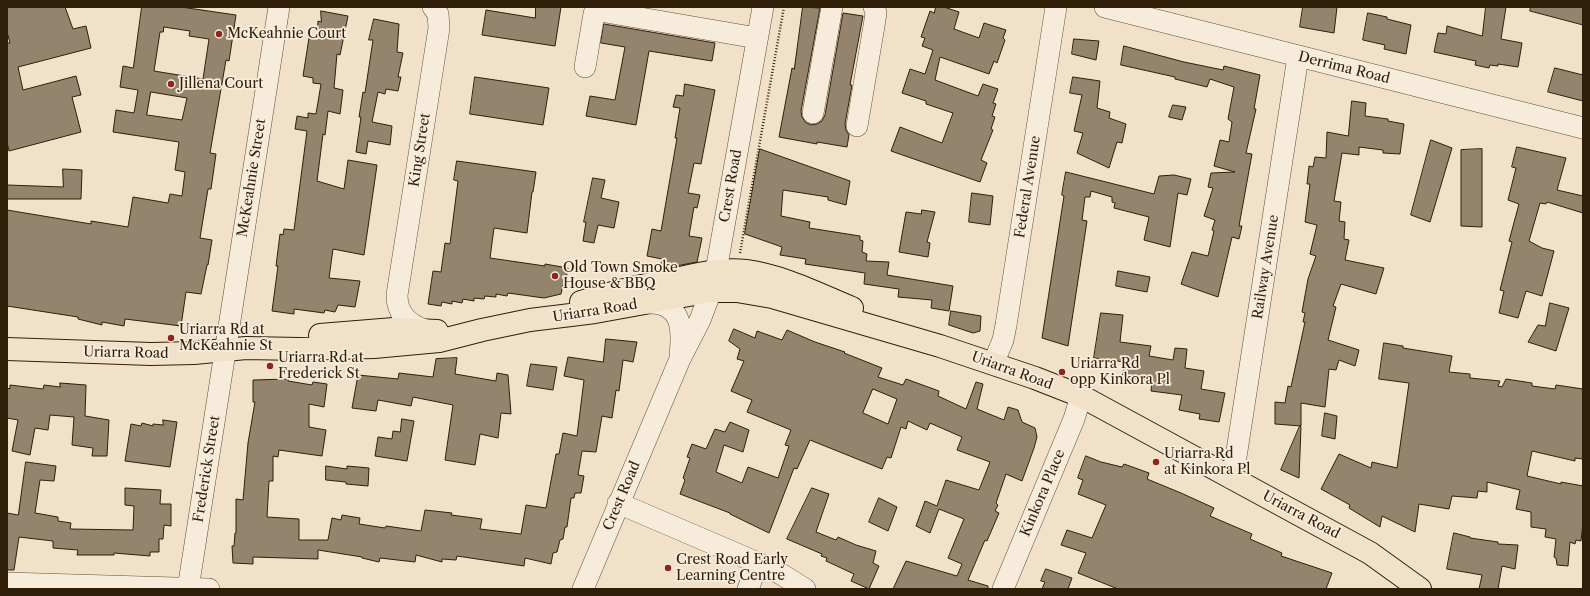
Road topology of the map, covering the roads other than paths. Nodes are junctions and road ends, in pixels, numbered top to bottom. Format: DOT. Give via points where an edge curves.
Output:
graph roads {
  1 [pos="279,7"];
  2 [pos="433,7"];
  3 [pos="763,7"];
  4 [pos="832,7"];
  5 [pos="874,7"];
  6 [pos="1056,7"];
  7 [pos="1105,7"];
  8 [pos="757,38"];
  9 [pos="1298,57"];
  10 [pos="585,67"];
  11 [pos="813,113"];
  12 [pos="857,126"];
  13 [pos="1583,128"];
  14 [pos="713,281"];
  15 [pos="397,295"];
  16 [pos="647,302"];
  17 [pos="530,320"];
  18 [pos="424,330"];
  19 [pos="482,330"];
  20 [pos="372,331"];
  21 [pos="7,349"];
  22 [pos="236,349"];
  23 [pos="680,360"];
  24 [pos="993,364"];
  25 [pos="1081,396"];
  26 [pos="1231,478"];
  27 [pos="618,503"];
  28 [pos="758,563"];
  29 [pos="1398,572"];
  30 [pos="7,583"];
  31 [pos="188,589"];
  32 [pos="209,589"];
  33 [pos="583,589"];
  34 [pos="748,589"];
  35 [pos="805,589"];
  36 [pos="1003,589"];
  37 [pos="1413,589"];
  38 [pos="1420,589"];
  1 -- 22 [label="street, McKeahnie Street"];
  2 -- 15 [label="street, King Street" via="440,21"];
  3 -- 8 [label="street, Crest Road"];
  4 -- 11 [label="street"];
  5 -- 12 [label="street" via="876,13"];
  6 -- 24 [label="street, Federal Avenue" via="1006,325"];
  7 -- 9 [label="street, Derrima Road"];
  8 -- 10 [label="street" via="600,11 594,14"];
  8 -- 14 [label="street, Crest Road"];
  9 -- 13 [label="street, Derrima Road"];
  9 -- 26 [label="street, Railway Avenue"];
  14 -- 16 [label="main road, Uriarra Road"];
  14 -- 17 [label="main road, Uriarra Road" via="604,295"];
  14 -- 23 [label="street, Crest Road" via="700,320"];
  14 -- 24 [label="main road, Uriarra Road" via="737,291 760,294"];
  15 -- 18 [label="street, King Street" via="405,319"];
  15 -- 20 [label="street, King Street" via="385,324"];
  16 -- 17 [label="main road, Uriarra Road" via="596,312"];
  16 -- 23 [label="street, Crest Road" via="662,304 678,317 682,330"];
  17 -- 19 [label="main road, Uriarra Road"];
  18 -- 19 [label="main road, Uriarra Road"];
  18 -- 20 [label="main road, Uriarra Road"];
  19 -- 22 [label="main road, Uriarra Road" via="427,343 341,348"];
  20 -- 22 [label="main road, Uriarra Road" via="290,338"];
  21 -- 22 [label="main road, Uriarra Road" via="136,354"];
  22 -- 31 [label="street, Frederick Street"];
  23 -- 27 [label="street, Crest Road"];
  24 -- 25 [label="main road, Uriarra Road"];
  25 -- 26 [label="main road, Uriarra Road"];
  25 -- 36 [label="street, Kinkora Place" via="1074,419"];
  26 -- 29 [label="main road, Uriarra Road" via="1370,553"];
  27 -- 28 [label="street"];
  27 -- 33 [label="street, Crest Road"];
  28 -- 34 [label="street"];
  28 -- 35 [label="street"];
  29 -- 37 [label="main road, Uriarra Road"];
  29 -- 38 [label="main road, Uriarra Road"];
  30 -- 31 [label="street"];
  31 -- 32 [label="street"];
}
